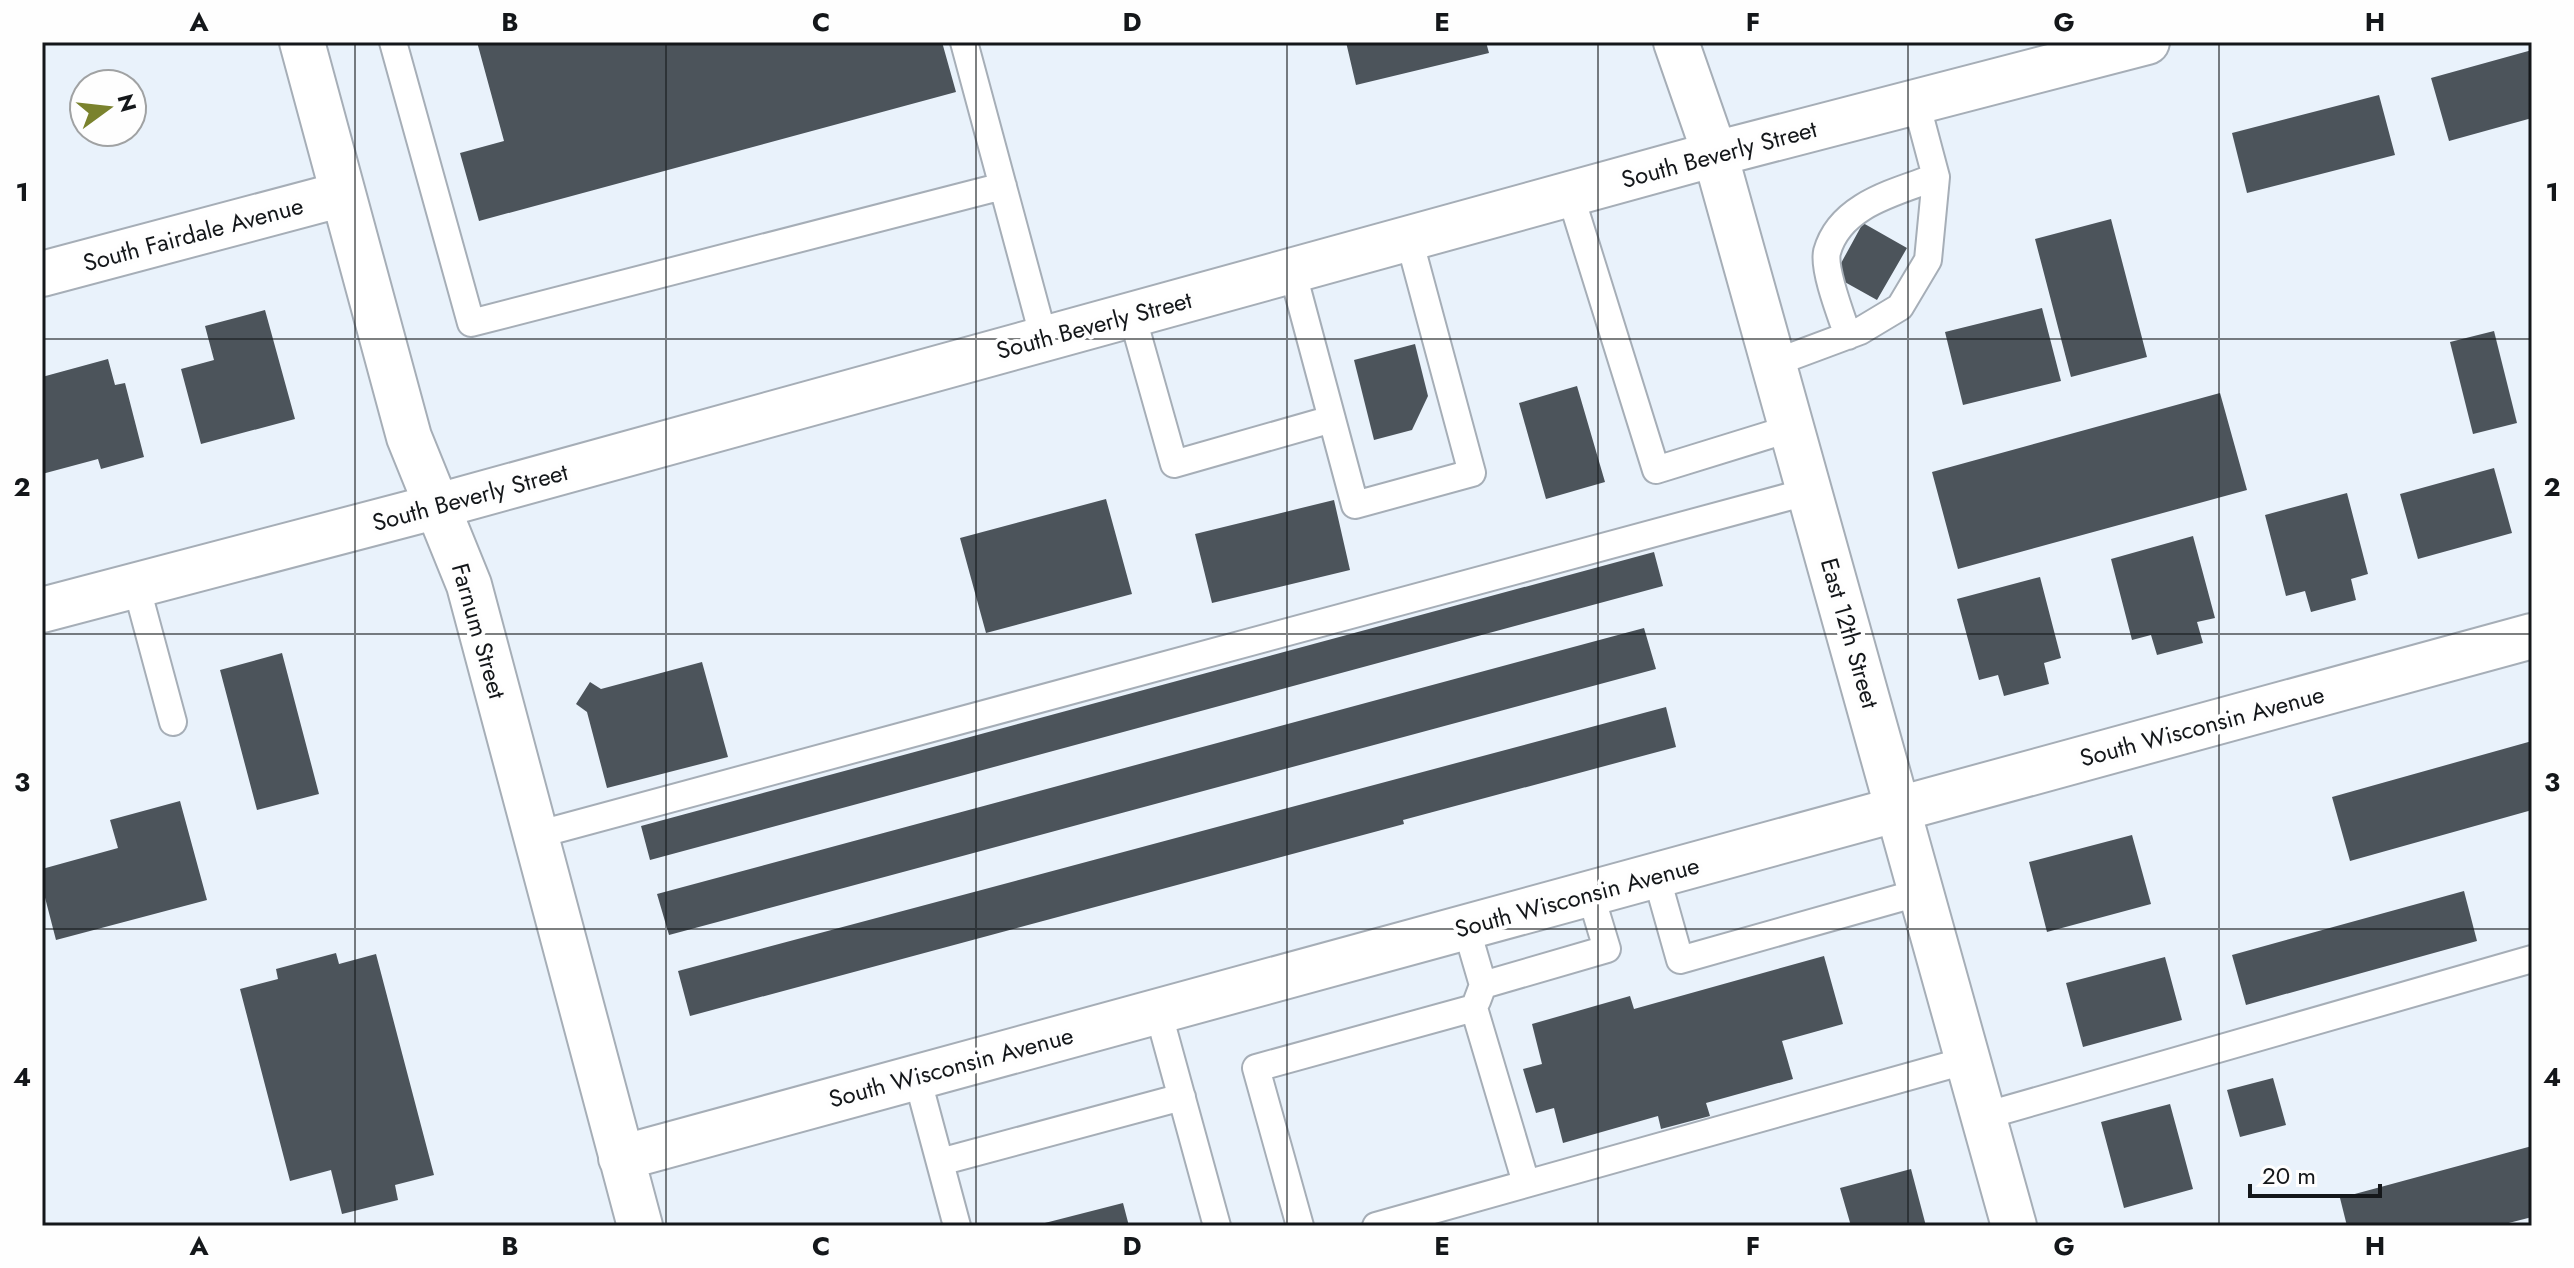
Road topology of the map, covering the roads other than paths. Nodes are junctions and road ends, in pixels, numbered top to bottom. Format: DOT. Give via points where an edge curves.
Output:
graph roads {
  1 [pos="302,42"];
  2 [pos="393,42"];
  3 [pos="964,42"];
  4 [pos="1676,42"];
  5 [pos="2147,42"];
  6 [pos="1916,102"];
  7 [pos="1715,154"];
  8 [pos="1936,177"];
  9 [pos="1003,186"];
  10 [pos="343,194"];
  11 [pos="1570,194"];
  12 [pos="1409,239"];
  13 [pos="1292,270"];
  14 [pos="42,274"];
  15 [pos="1132,315"];
  16 [pos="1848,336"];
  17 [pos="1044,339"];
  18 [pos="1774,363"];
  19 [pos="1332,419"];
  20 [pos="1792,428"];
  21 [pos="1810,491"];
  22 [pos="438,506"];
  23 [pos="136,585"];
  24 [pos="42,610"];
  25 [pos="2532,636"];
  26 [pos="173,722"];
  27 [pos="1899,809"];
  28 [pos="536,835"];
  29 [pos="1656,875"];
  30 [pos="1921,892"];
  31 [pos="1590,893"];
  32 [pos="1466,927"];
  33 [pos="2532,959"];
  34 [pos="1479,996"];
  35 [pos="1158,1011"];
  36 [pos="1968,1060"];
  37 [pos="917,1077"];
  38 [pos="1182,1097"];
  39 [pos="1984,1116"];
  40 [pos="621,1158"];
  41 [pos="940,1162"];
  42 [pos="1526,1183"];
  43 [pos="640,1226"];
  44 [pos="957,1226"];
  45 [pos="1217,1226"];
  46 [pos="1300,1226"];
  47 [pos="1376,1226"];
  48 [pos="2014,1226"];
  1 -- 10 [label="street, Farnum Street"];
  2 -- 9 [label="lane" via="471,323"];
  3 -- 9 [label="lane"];
  4 -- 7 [label="street, East 12th Street"];
  5 -- 6 [label="street, South Beverly Street"];
  6 -- 7 [label="street, South Beverly Street"];
  6 -- 8 [label="lane"];
  7 -- 11 [label="street, South Beverly Street"];
  7 -- 18 [label="street, East 12th Street"];
  8 -- 16 [label="lane" via="1928,260 1900,307"];
  8 -- 16 [label="lane" via="1861,206 1837,232 1826,254"];
  9 -- 17 [label="lane"];
  10 -- 14 [label="street, South Fairdale Avenue"];
  10 -- 22 [label="street, Farnum Street" via="409,437"];
  11 -- 12 [label="street, South Beverly Street"];
  11 -- 20 [label="lane" via="1656,470"];
  12 -- 13 [label="street, South Beverly Street"];
  12 -- 19 [label="lane" via="1472,473 1355,505"];
  13 -- 15 [label="street, South Beverly Street"];
  13 -- 19 [label="lane"];
  15 -- 17 [label="street, South Beverly Street"];
  15 -- 19 [label="lane" via="1174,464"];
  16 -- 18 [label="lane"];
  17 -- 22 [label="street, South Beverly Street"];
  18 -- 20 [label="street, East 12th Street"];
  20 -- 21 [label="street, East 12th Street"];
  21 -- 27 [label="street, East 12th Street"];
  21 -- 28 [label="lane"];
  22 -- 23 [label="street, South Beverly Street"];
  22 -- 28 [label="street, Farnum Street" via="469,585"];
  23 -- 24 [label="street, South Beverly Street"];
  23 -- 26 [label="lane"];
  25 -- 27 [label="street, South Wisconsin Avenue"];
  27 -- 29 [label="street, South Wisconsin Avenue"];
  27 -- 30 [label="street, East 12th Street"];
  28 -- 40 [label="street, Farnum Street"];
  29 -- 30 [label="lane" via="1680,960"];
  29 -- 31 [label="street, South Wisconsin Avenue"];
  30 -- 36 [label="street, East 12th Street"];
  31 -- 32 [label="street, South Wisconsin Avenue"];
  31 -- 34 [label="lane" via="1607,949"];
  32 -- 34 [label="lane"];
  32 -- 35 [label="street, South Wisconsin Avenue"];
  33 -- 39 [label="lane"];
  34 -- 42 [label="lane"];
  34 -- 46 [label="lane" via="1256,1068"];
  35 -- 37 [label="street, South Wisconsin Avenue"];
  35 -- 38 [label="lane"];
  36 -- 39 [label="street, East 12th Street"];
  36 -- 42 [label="lane"];
  37 -- 40 [label="street, South Wisconsin Avenue"];
  37 -- 41 [label="lane"];
  38 -- 41 [label="lane"];
  38 -- 45 [label="lane"];
  39 -- 48 [label="street, East 12th Street"];
  40 -- 43 [label="street, Farnum Street"];
  41 -- 44 [label="lane"];
  42 -- 47 [label="lane"];
}
